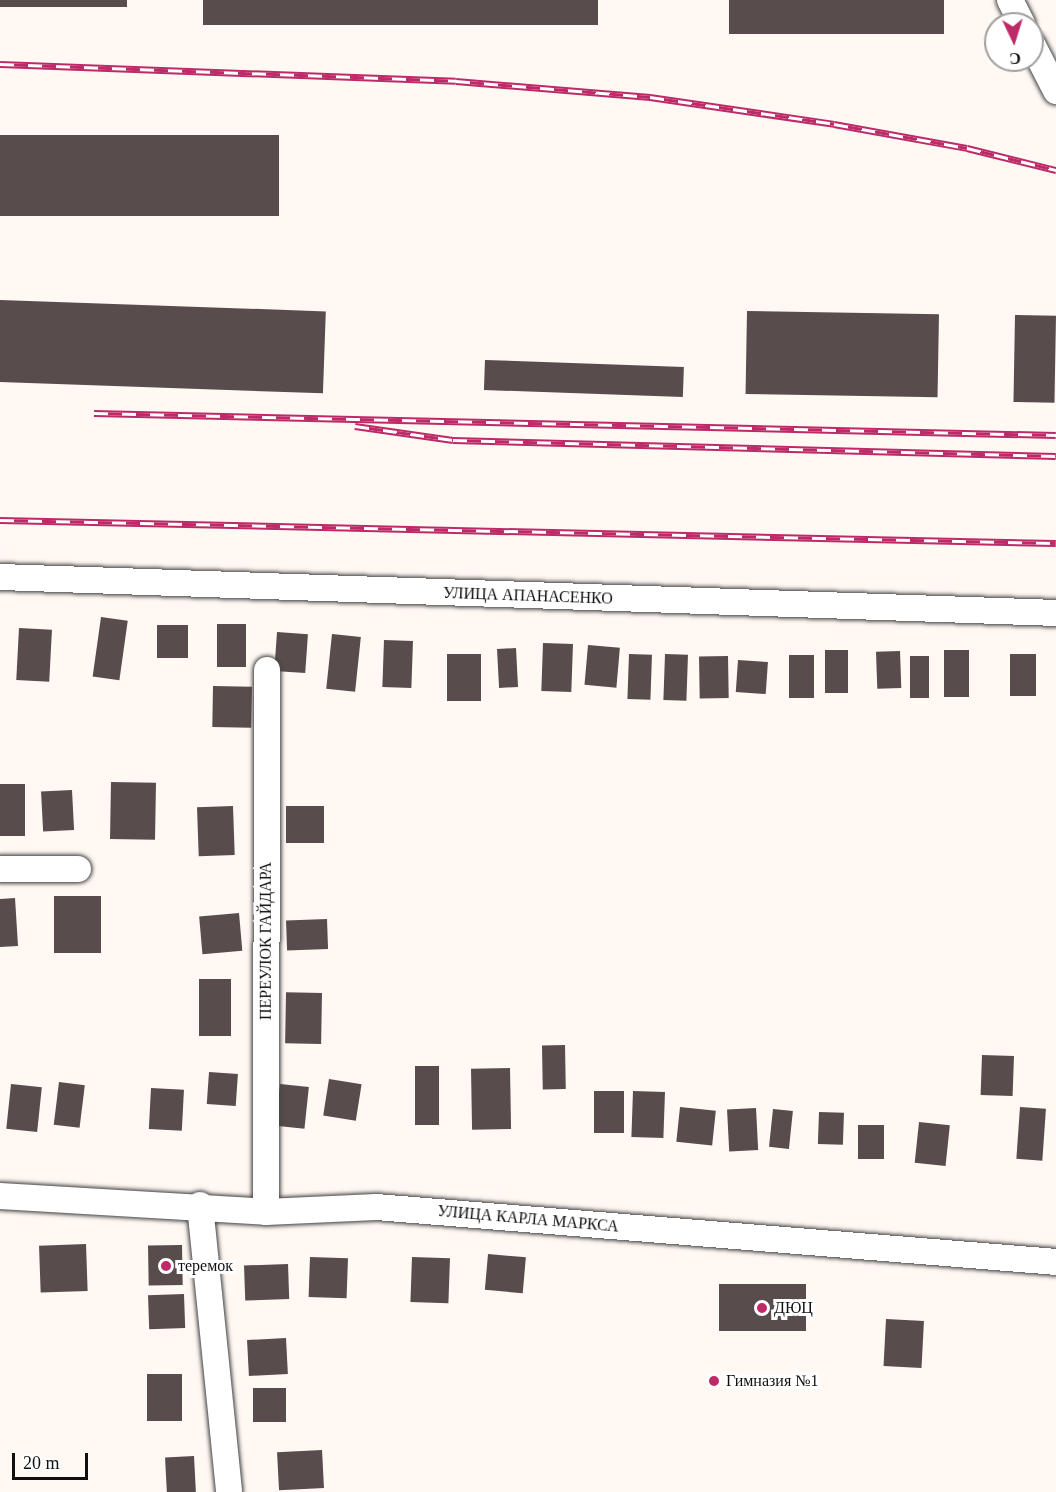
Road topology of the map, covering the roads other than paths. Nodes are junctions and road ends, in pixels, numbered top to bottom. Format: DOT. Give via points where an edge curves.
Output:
graph roads {
  1 [pos="1044,68"];
  2 [pos="1056,91"];
  3 [pos="0,577"];
  4 [pos="1056,613"];
  5 [pos="267,670"];
  6 [pos="0,869"];
  7 [pos="78,869"];
  8 [pos="0,1196"];
  9 [pos="200,1205"];
  10 [pos="266,1212"];
  11 [pos="1056,1262"];
  12 [pos="229,1492"];
  1 -- 2 [label="street"];
  3 -- 4 [label="street, УЛИЦА АПАНАСЕНКО"];
  5 -- 10 [label="street, ПЕРЕУЛОК ГАЙДАРА"];
  6 -- 7 [label="street"];
  8 -- 9 [label="street, УЛИЦА КАРЛА МАРКСА"];
  9 -- 10 [label="street, УЛИЦА КАРЛА МАРКСА"];
  9 -- 12 [label="street"];
  10 -- 11 [label="street, УЛИЦА КАРЛА МАРКСА" via="376,1207"];
}
